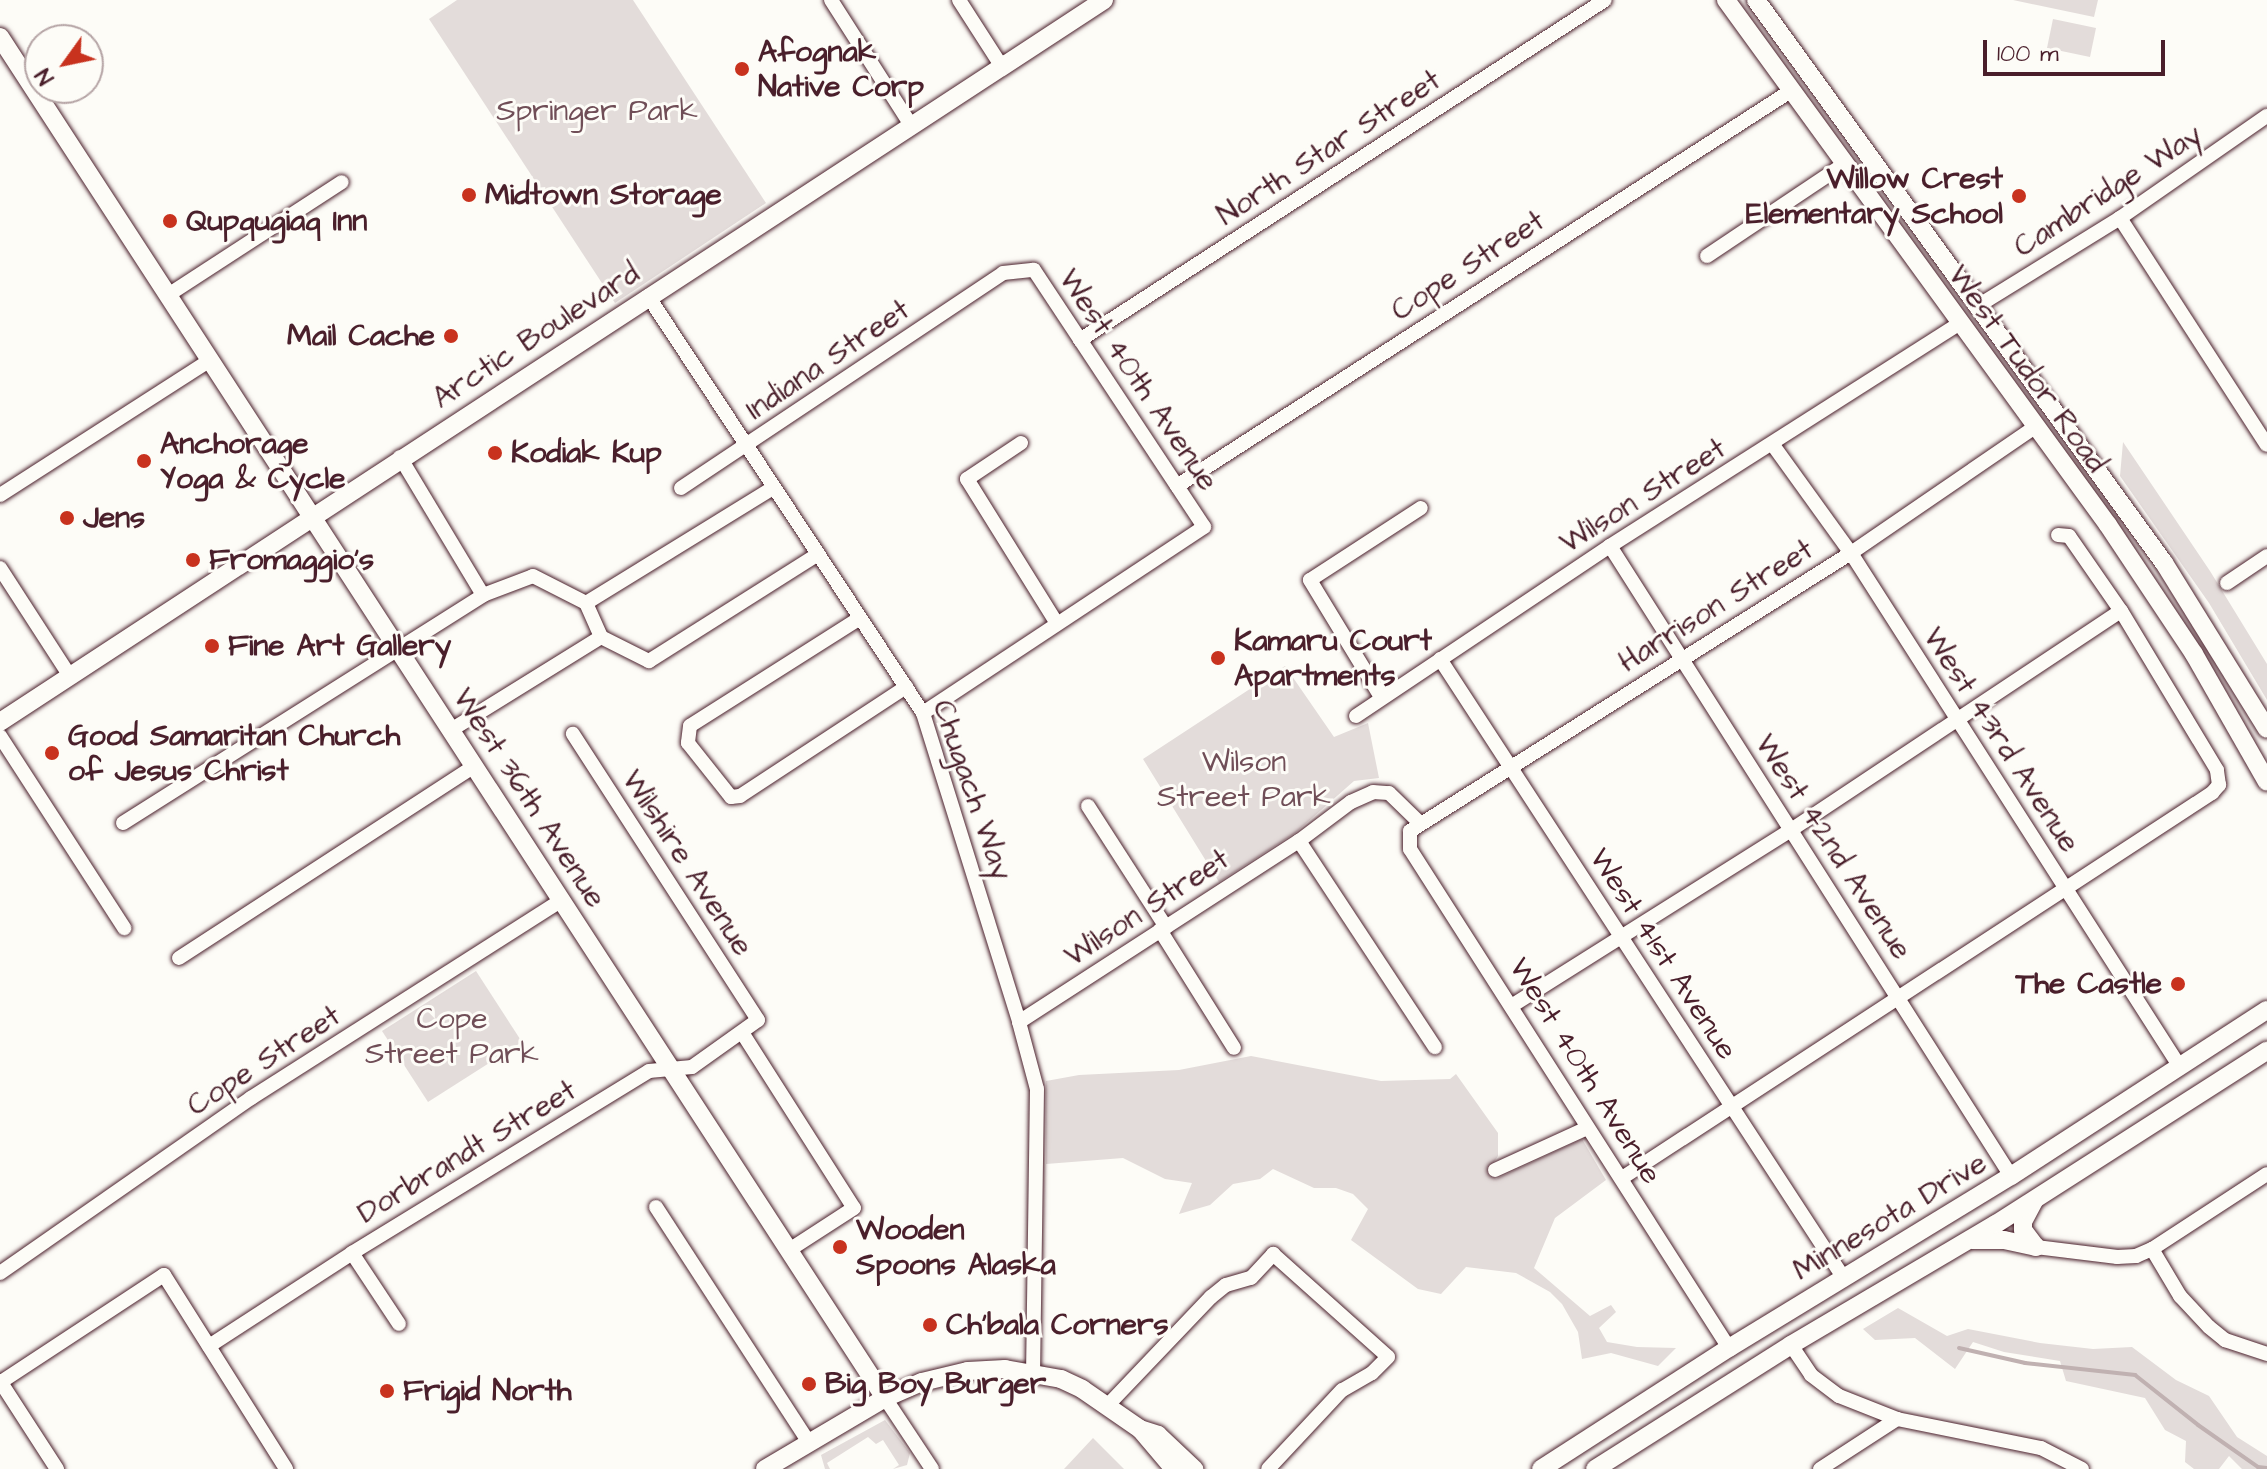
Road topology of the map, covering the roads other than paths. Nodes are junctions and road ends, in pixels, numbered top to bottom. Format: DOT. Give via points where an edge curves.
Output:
graph roads {
  1 [pos="831,0"];
  2 [pos="959,0"];
  3 [pos="1104,0"];
  4 [pos="1605,0"];
  5 [pos="1726,0"];
  6 [pos="1756,0"];
  7 [pos="0,37"];
  8 [pos="1002,67"];
  9 [pos="1789,92"];
  10 [pos="2267,116"];
  11 [pos="911,125"];
  12 [pos="1843,165"];
  13 [pos="342,182"];
  14 [pos="2120,218"];
  15 [pos="1884,222"];
  16 [pos="1707,256"];
  17 [pos="1003,273"];
  18 [pos="168,295"];
  19 [pos="648,296"];
  20 [pos="1976,307"];
  21 [pos="1959,324"];
  22 [pos="1080,340"];
  23 [pos="210,360"];
  24 [pos="2052,408"];
  25 [pos="2035,427"];
  26 [pos="1021,443"];
  27 [pos="1773,445"];
  28 [pos="2267,445"];
  29 [pos="746,447"];
  30 [pos="400,457"];
  31 [pos="1177,486"];
  32 [pos="681,488"];
  33 [pos="773,488"];
  34 [pos="0,495"];
  35 [pos="1421,508"];
  36 [pos="313,518"];
  37 [pos="2058,535"];
  38 [pos="1610,546"];
  39 [pos="1851,553"];
  40 [pos="818,554"];
  41 [pos="2267,556"];
  42 [pos="0,568"];
  43 [pos="2227,583"];
  44 [pos="483,595"];
  45 [pos="586,603"];
  46 [pos="2121,611"];
  47 [pos="860,618"];
  48 [pos="1056,622"];
  49 [pos="601,637"];
  50 [pos="399,650"];
  51 [pos="1680,657"];
  52 [pos="1440,659"];
  53 [pos="70,676"];
  54 [pos="906,687"];
  55 [pos="1381,697"];
  56 [pos="923,713"];
  57 [pos="1356,716"];
  58 [pos="1957,720"];
  59 [pos="0,722"];
  60 [pos="2267,729"];
  61 [pos="451,730"];
  62 [pos="573,734"];
  63 [pos="0,736"];
  64 [pos="475,766"];
  65 [pos="1509,768"];
  66 [pos="2267,782"];
  67 [pos="1088,806"];
  68 [pos="123,823"];
  69 [pos="1420,823"];
  70 [pos="1791,830"];
  71 [pos="1299,841"];
  72 [pos="2065,889"];
  73 [pos="562,900"];
  74 [pos="124,928"];
  75 [pos="1163,928"];
  76 [pos="1621,936"];
  77 [pos="179,958"];
  78 [pos="1899,999"];
  79 [pos="1513,1005"];
  80 [pos="2267,1010"];
  81 [pos="758,1020"];
  82 [pos="1019,1022"];
  83 [pos="743,1034"];
  84 [pos="1435,1047"];
  85 [pos="1234,1048"];
  86 [pos="2267,1051"];
  87 [pos="671,1067"];
  88 [pos="2180,1067"];
  89 [pos="1732,1106"];
  90 [pos="1587,1128"];
  91 [pos="1495,1170"];
  92 [pos="2267,1174"];
  93 [pos="2011,1176"];
  94 [pos="1622,1178"];
  95 [pos="2034,1200"];
  96 [pos="656,1207"];
  97 [pos="1969,1240"];
  98 [pos="2036,1247"];
  99 [pos="2152,1249"];
  100 [pos="789,1250"];
  101 [pos="352,1253"];
  102 [pos="0,1273"];
  103 [pos="1843,1277"];
  104 [pos="399,1324"];
  105 [pos="1791,1345"];
  106 [pos="209,1346"];
  107 [pos="1729,1348"];
  108 [pos="2267,1354"];
  109 [pos="1033,1372"];
  110 [pos="0,1381"];
  111 [pos="885,1398"];
  112 [pos="1108,1405"];
  113 [pos="1897,1419"];
  114 [pos="1140,1429"];
  115 [pos="809,1443"];
  116 [pos="2060,1464"];
  117 [pos="57,1469"];
  118 [pos="286,1469"];
  119 [pos="765,1469"];
  120 [pos="932,1469"];
  121 [pos="1174,1469"];
  122 [pos="1194,1469"];
  123 [pos="1268,1469"];
  124 [pos="1541,1469"];
  125 [pos="1595,1469"];
  126 [pos="1820,1469"];
  127 [pos="2082,1469"];
  1 -- 11 [label="street"];
  2 -- 8 [label="street"];
  3 -- 8 [label="main road, Arctic Boulevard"];
  4 -- 22 [label="street, North Star Street"];
  5 -- 9 [label="main road, West Tudor Road"];
  6 -- 20 [label="main road, West Tudor Road"];
  7 -- 18 [label="main road, West 36th Avenue"];
  8 -- 11 [label="main road, Arctic Boulevard"];
  9 -- 12 [label="main road, West Tudor Road"];
  9 -- 31 [label="street, Cope Street"];
  10 -- 14 [label="street, Cambridge Way"];
  11 -- 19 [label="main road, Arctic Boulevard"];
  12 -- 15 [label="main road, West Tudor Road"];
  12 -- 16 [label="street"];
  13 -- 18 [label="street"];
  14 -- 20 [label="street, Cambridge Way"];
  14 -- 28 [label="street"];
  15 -- 20 [label="main road" via="1901,225 1913,236 1963,302"];
  15 -- 21 [label="main road, West Tudor Road"];
  17 -- 22 [label="street, West 40th Avenue" via="1034,270"];
  17 -- 29 [label="street, Indiana Street"];
  18 -- 23 [label="main road, West 36th Avenue"];
  19 -- 29 [label="street, Chugach Way"];
  19 -- 30 [label="main road, Arctic Boulevard"];
  20 -- 24 [label="main road, West Tudor Road"];
  21 -- 24 [label="main road" via="1972,322 1995,342 2039,403"];
  21 -- 25 [label="main road, West Tudor Road"];
  21 -- 27 [label="street, Wilson Street"];
  22 -- 31 [label="street, West 40th Avenue"];
  23 -- 34 [label="street"];
  23 -- 36 [label="main road, West 36th Avenue"];
  24 -- 60 [label="main road, West Tudor Road" via="2164,563"];
  25 -- 39 [label="street, Harrison Street"];
  25 -- 66 [label="main road, West Tudor Road" via="2194,654"];
  26 -- 48 [label="street" via="967,479"];
  27 -- 38 [label="street, Wilson Street"];
  27 -- 39 [label="street, West 43rd Avenue"];
  29 -- 32 [label="street, Indiana Street"];
  29 -- 33 [label="street, Chugach Way"];
  30 -- 36 [label="main road, Arctic Boulevard"];
  30 -- 44 [label="street"];
  31 -- 48 [label="street, West 40th Avenue" via="1204,527"];
  33 -- 40 [label="street, Chugach Way"];
  33 -- 45 [label="street"];
  35 -- 55 [label="street" via="1310,580"];
  36 -- 50 [label="main road, West 36th Avenue"];
  36 -- 53 [label="main road, Arctic Boulevard"];
  37 -- 46 [label="street" via="2069,536"];
  38 -- 51 [label="street, West 42nd Avenue"];
  38 -- 52 [label="street, Wilson Street"];
  39 -- 51 [label="street, Harrison Street"];
  39 -- 58 [label="street, West 43rd Avenue"];
  40 -- 47 [label="street, Chugach Way"];
  40 -- 49 [label="street" via="649,661"];
  41 -- 43 [label="street"];
  42 -- 53 [label="street"];
  44 -- 45 [label="street" via="533,576"];
  44 -- 50 [label="street"];
  45 -- 49 [label="street"];
  46 -- 58 [label="street"];
  46 -- 72 [label="street" via="2217,770 2219,785"];
  47 -- 54 [label="street, Chugach Way"];
  47 -- 54 [label="street" via="690,726 688,743 723,789 731,797 740,796"];
  48 -- 56 [label="street"];
  49 -- 61 [label="street"];
  50 -- 61 [label="main road, West 36th Avenue"];
  50 -- 68 [label="street"];
  51 -- 65 [label="street, Harrison Street"];
  51 -- 70 [label="street, West 42nd Avenue"];
  52 -- 55 [label="street, Wilson Street"];
  52 -- 65 [label="street, West 41st Avenue"];
  53 -- 59 [label="main road, Arctic Boulevard"];
  54 -- 56 [label="street, Chugach Way"];
  55 -- 57 [label="street, Wilson Street"];
  56 -- 82 [label="street, Chugach Way"];
  58 -- 70 [label="street"];
  58 -- 72 [label="street, West 43rd Avenue"];
  61 -- 64 [label="main road, West 36th Avenue"];
  62 -- 81 [label="street, Wilshire Avenue"];
  63 -- 74 [label="street"];
  64 -- 73 [label="main road, West 36th Avenue"];
  64 -- 77 [label="street"];
  65 -- 69 [label="street, Harrison Street"];
  65 -- 76 [label="street, West 41st Avenue"];
  67 -- 75 [label="street"];
  69 -- 71 [label="street, Wilson Street" via="1389,793 1373,792"];
  69 -- 79 [label="street, West 40th Avenue" via="1410,831 1410,849"];
  70 -- 76 [label="street"];
  70 -- 78 [label="street, West 42nd Avenue"];
  71 -- 75 [label="street, Wilson Street"];
  71 -- 84 [label="street"];
  72 -- 78 [label="street"];
  72 -- 88 [label="street, West 43rd Avenue"];
  73 -- 87 [label="main road, West 36th Avenue"];
  73 -- 102 [label="street, Cope Street" via="251,1098"];
  75 -- 82 [label="street, Wilson Street"];
  75 -- 85 [label="street"];
  76 -- 79 [label="street"];
  76 -- 89 [label="street, West 41st Avenue"];
  78 -- 89 [label="street"];
  78 -- 93 [label="street, West 42nd Avenue"];
  79 -- 90 [label="street, West 40th Avenue"];
  80 -- 88 [label="main road, Minnesota Drive"];
  81 -- 83 [label="street, Dorbrandt Street"];
  82 -- 109 [label="street, Chugach Way" via="1037,1089"];
  83 -- 87 [label="street, Dorbrandt Street" via="692,1067"];
  83 -- 100 [label="street" via="854,1208"];
  86 -- 95 [label="main road, Minnesota Drive"];
  87 -- 100 [label="main road, West 36th Avenue"];
  87 -- 101 [label="street, Dorbrandt Street" via="649,1071"];
  88 -- 93 [label="main road, Minnesota Drive"];
  89 -- 94 [label="street"];
  89 -- 103 [label="street, West 41st Avenue"];
  90 -- 91 [label="street"];
  90 -- 94 [label="street, West 40th Avenue"];
  92 -- 99 [label="street"];
  93 -- 103 [label="main road, Minnesota Drive"];
  94 -- 107 [label="street, West 40th Avenue"];
  95 -- 97 [label="main road, Minnesota Drive"];
  95 -- 98 [label="main road" via="2023,1222"];
  96 -- 115 [label="street"];
  97 -- 98 [label="main road"];
  97 -- 105 [label="main road, Minnesota Drive"];
  98 -- 99 [label="street" via="2117,1257"];
  99 -- 108 [label="street" via="2180,1296 2209,1327 2225,1340"];
  100 -- 111 [label="main road, West 36th Avenue"];
  101 -- 104 [label="street"];
  101 -- 106 [label="street, Dorbrandt Street"];
  103 -- 107 [label="main road, Minnesota Drive"];
  105 -- 113 [label="street" via="1822,1385"];
  105 -- 125 [label="main road, Minnesota Drive"];
  106 -- 110 [label="street" via="164,1275"];
  106 -- 118 [label="street"];
  107 -- 124 [label="main road, Minnesota Drive"];
  109 -- 111 [label="main road" via="968,1371"];
  109 -- 112 [label="main road" via="1061,1379"];
  110 -- 117 [label="street"];
  111 -- 115 [label="main road"];
  111 -- 120 [label="street, West 36th Avenue"];
  112 -- 114 [label="main road"];
  112 -- 123 [label="street" via="1211,1297 1226,1285 1251,1278 1273,1254 1388,1357 1342,1390"];
  113 -- 116 [label="street" via="2041,1448"];
  113 -- 126 [label="street"];
  114 -- 121 [label="main road"];
  114 -- 122 [label="main road" via="1158,1435"];
  115 -- 119 [label="main road"];
  116 -- 127 [label="street"];
}
